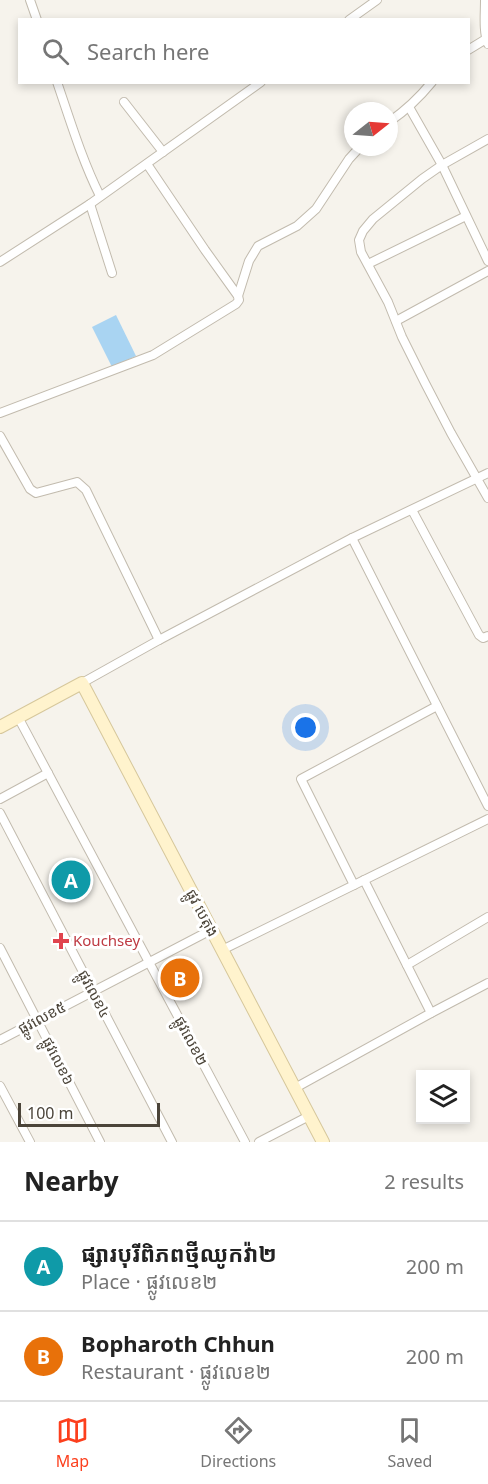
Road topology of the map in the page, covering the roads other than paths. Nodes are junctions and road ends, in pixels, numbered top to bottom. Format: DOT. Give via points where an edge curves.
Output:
graph roads {
  1 [pos="30,0"];
  2 [pos="485,0"];
  3 [pos="374,1"];
  4 [pos="36,18"];
  5 [pos="352,18"];
  6 [pos="487,42"];
  7 [pos="470,49"];
  8 [pos="58,84"];
  9 [pos="258,84"];
  10 [pos="430,84"];
  11 [pos="124,102"];
  12 [pos="409,107"];
  13 [pos="398,115"];
  14 [pos="488,139"];
  15 [pos="163,152"];
  16 [pos="352,156"];
  17 [pos="147,164"];
  18 [pos="442,165"];
  19 [pos="100,196"];
  20 [pos="90,204"];
  21 [pos="466,216"];
  22 [pos="488,261"];
  23 [pos="0,262"];
  24 [pos="368,264"];
  25 [pos="488,271"];
  26 [pos="112,273"];
  27 [pos="238,296"];
  28 [pos="396,321"];
  29 [pos="0,413"];
  30 [pos="0,436"];
  31 [pos="488,473"];
  32 [pos="476,479"];
  33 [pos="488,498"];
  34 [pos="412,510"];
  35 [pos="352,538"];
  36 [pos="488,636"];
  37 [pos="159,640"];
  38 [pos="82,683"];
  39 [pos="437,705"];
  40 [pos="18,717"];
  41 [pos="0,727"];
  42 [pos="48,773"];
  43 [pos="0,799"];
  44 [pos="488,806"];
  45 [pos="0,813"];
  46 [pos="488,819"];
  47 [pos="364,880"];
  48 [pos="354,885"];
  49 [pos="488,917"];
  50 [pos="211,930"];
  51 [pos="0,948"];
  52 [pos="222,950"];
  53 [pos="149,963"];
  54 [pos="407,965"];
  55 [pos="488,983"];
  56 [pos="93,991"];
  57 [pos="431,1013"];
  58 [pos="38,1021"];
  59 [pos="0,1040"];
  60 [pos="0,1086"];
  61 [pos="295,1088"];
  62 [pos="309,1116"];
  63 [pos="30,1142"];
  64 [pos="100,1142"];
  65 [pos="172,1142"];
  66 [pos="245,1142"];
  67 [pos="260,1142"];
  68 [pos="323,1142"];
  1 -- 4 [label="street"];
  2 -- 6 [label="street"];
  3 -- 5 [label="street"];
  6 -- 7 [label="street"];
  8 -- 19 [label="street"];
  9 -- 15 [label="street"];
  10 -- 12 [label="street"];
  11 -- 15 [label="street"];
  12 -- 13 [label="street"];
  12 -- 18 [label="street"];
  14 -- 18 [label="street"];
  15 -- 17 [label="street"];
  16 -- 27 [label="street" via="315,209 297,226 258,246"];
  17 -- 19 [label="street"];
  17 -- 27 [label="street"];
  18 -- 21 [label="street"];
  18 -- 24 [label="street" via="363,231 359,245"];
  19 -- 20 [label="street"];
  20 -- 23 [label="street"];
  20 -- 26 [label="street"];
  21 -- 22 [label="street"];
  21 -- 24 [label="street"];
  24 -- 28 [label="street"];
  25 -- 28 [label="street"];
  27 -- 29 [label="street" via="236,304 153,355"];
  28 -- 32 [label="street"];
  30 -- 37 [label="street" via="36,493 77,482 86,490"];
  31 -- 32 [label="street"];
  32 -- 33 [label="street"];
  32 -- 34 [label="street"];
  34 -- 35 [label="street"];
  34 -- 36 [label="street" via="479,635"];
  35 -- 37 [label="street"];
  35 -- 39 [label="street"];
  37 -- 38 [label="street"];
  38 -- 40 [label="street"];
  38 -- 50 [label="street, ផ្លូវ បេតុង"];
  39 -- 44 [label="street"];
  39 -- 48 [label="street" via="300,779"];
  40 -- 41 [label="street"];
  40 -- 42 [label="street, ផ្លូវលេខ២"];
  42 -- 43 [label="street"];
  42 -- 53 [label="street, ផ្លូវលេខ២"];
  45 -- 56 [label="street, ផ្លូវលេខ៤"];
  46 -- 47 [label="street"];
  47 -- 48 [label="street"];
  47 -- 54 [label="street"];
  48 -- 52 [label="street"];
  49 -- 54 [label="street"];
  50 -- 52 [label="street, ផ្លូវ បេតុង"];
  50 -- 53 [label="street, ផ្លូវលេខ៥"];
  51 -- 58 [label="street, ផ្លូវលេខ៦"];
  52 -- 61 [label="street, ផ្លូវ បេតុង"];
  53 -- 56 [label="street, ផ្លូវលេខ៥"];
  53 -- 66 [label="street, ផ្លូវលេខ២"];
  54 -- 57 [label="street"];
  55 -- 57 [label="street"];
  56 -- 58 [label="street, ផ្លូវលេខ៥"];
  56 -- 65 [label="street, ផ្លូវលេខ៤"];
  57 -- 61 [label="street"];
  58 -- 59 [label="street, ផ្លូវលេខ៥"];
  58 -- 64 [label="street, ផ្លូវលេខ៦"];
  60 -- 63 [label="street"];
  61 -- 62 [label="street, ផ្លូវ បេតុង"];
  62 -- 67 [label="street"];
  62 -- 68 [label="street, ផ្លូវ បេតុង"];
}
